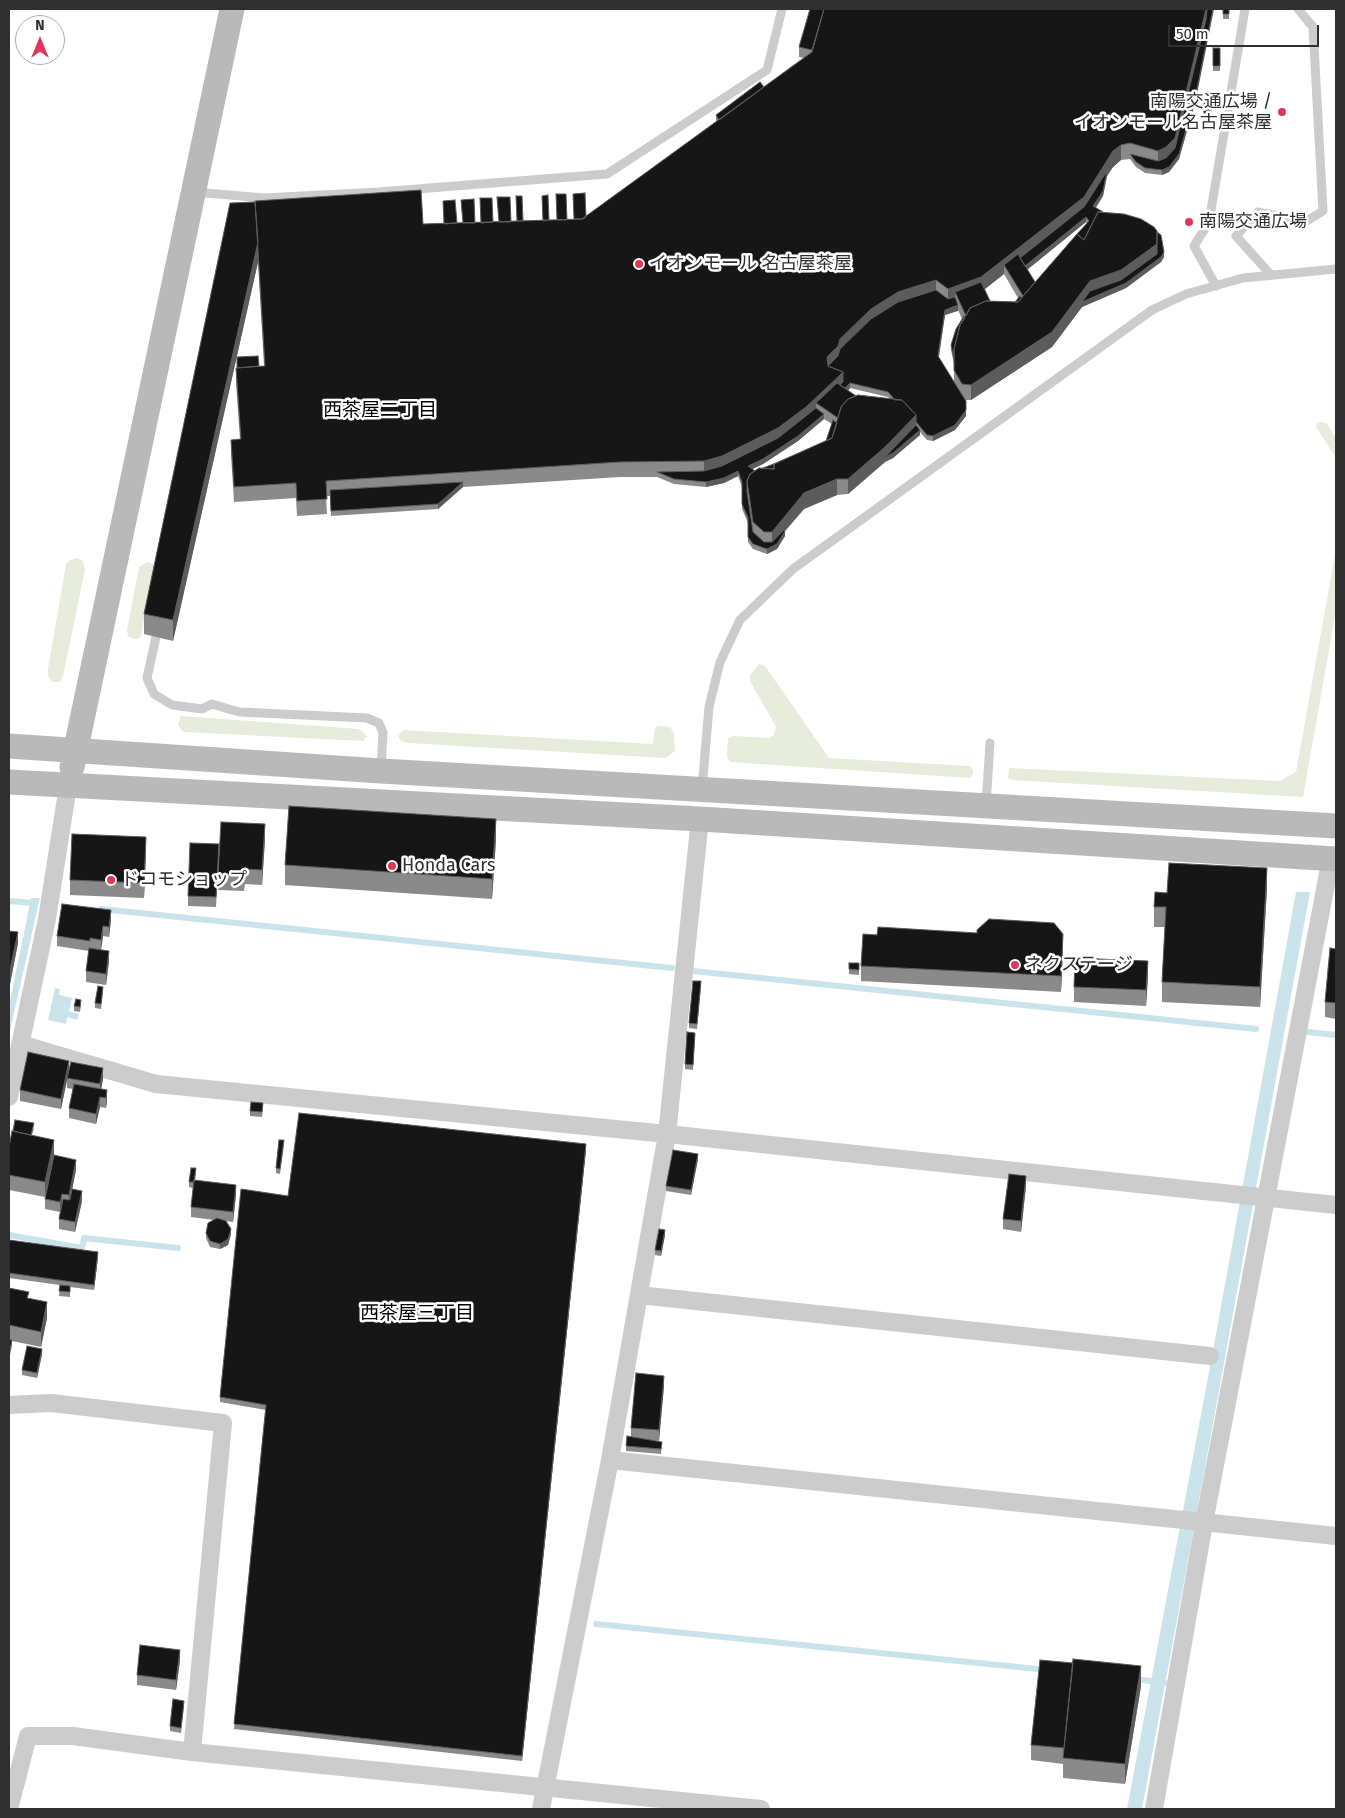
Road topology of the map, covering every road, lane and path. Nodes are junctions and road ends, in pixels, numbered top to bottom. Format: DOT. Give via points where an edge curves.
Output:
graph roads {
  1 [pos="232,9"];
  2 [pos="782,9"];
  3 [pos="1245,9"];
  4 [pos="1298,9"];
  5 [pos="193,191"];
  6 [pos="1336,269"];
  7 [pos="1270,275"];
  8 [pos="1216,286"];
  9 [pos="156,636"];
  10 [pos="990,743"];
  11 [pos="9,746"];
  12 [pos="76,750"];
  13 [pos="381,771"];
  14 [pos="9,782"];
  15 [pos="68,786"];
  16 [pos="702,789"];
  17 [pos="986,806"];
  18 [pos="700,819"];
  19 [pos="1336,826"];
  20 [pos="1334,858"];
  21 [pos="20,1044"];
  22 [pos="11,1071"];
  23 [pos="9,1097"];
  24 [pos="667,1134"];
  25 [pos="1263,1196"];
  26 [pos="1336,1205"];
  27 [pos="639,1295"];
  28 [pos="1210,1356"];
  29 [pos="9,1405"];
  30 [pos="610,1460"];
  31 [pos="1201,1523"];
  32 [pos="1336,1536"];
  33 [pos="192,1752"];
  34 [pos="545,1786"];
  35 [pos="9,1809"];
  36 [pos="541,1809"];
  37 [pos="762,1809"];
  38 [pos="1154,1809"];
  1 -- 5 [label="street"];
  2 -- 5 [label="lane" via="767,70 607,174 264,198"];
  3 -- 8 [label="lane" via="1210,222 1194,246"];
  4 -- 7 [label="lane" via="1313,27 1323,211 1305,222 1258,212 1236,236"];
  5 -- 12 [label="street"];
  6 -- 7 [label="lane"];
  7 -- 8 [label="lane"];
  8 -- 16 [label="lane" via="1186,294 1149,311 793,569 740,620 720,662 709,707"];
  9 -- 13 [label="lane" via="147,678 154,694 172,705 202,709 212,704 240,712 367,718 380,723 383,732"];
  10 -- 17 [label="lane"];
  11 -- 12 [label="street"];
  12 -- 13 [label="street"];
  12 -- 15 [label="street"];
  13 -- 16 [label="street"];
  14 -- 15 [label="street"];
  15 -- 18 [label="street"];
  15 -- 21 [label="street" via="47,919"];
  16 -- 17 [label="street"];
  17 -- 19 [label="street"];
  18 -- 20 [label="street"];
  18 -- 24 [label="street"];
  20 -- 25 [label="street"];
  21 -- 22 [label="street"];
  21 -- 24 [label="street" via="156,1084"];
  22 -- 23 [label="street"];
  24 -- 25 [label="street"];
  24 -- 27 [label="street"];
  25 -- 26 [label="street"];
  25 -- 31 [label="street"];
  27 -- 28 [label="street"];
  27 -- 30 [label="street"];
  29 -- 33 [label="street" via="50,1404 223,1423"];
  30 -- 31 [label="street"];
  30 -- 34 [label="street"];
  31 -- 32 [label="street"];
  31 -- 38 [label="street"];
  33 -- 34 [label="street"];
  33 -- 35 [label="street" via="73,1736 28,1736"];
  34 -- 36 [label="street"];
  34 -- 37 [label="street"];
}
